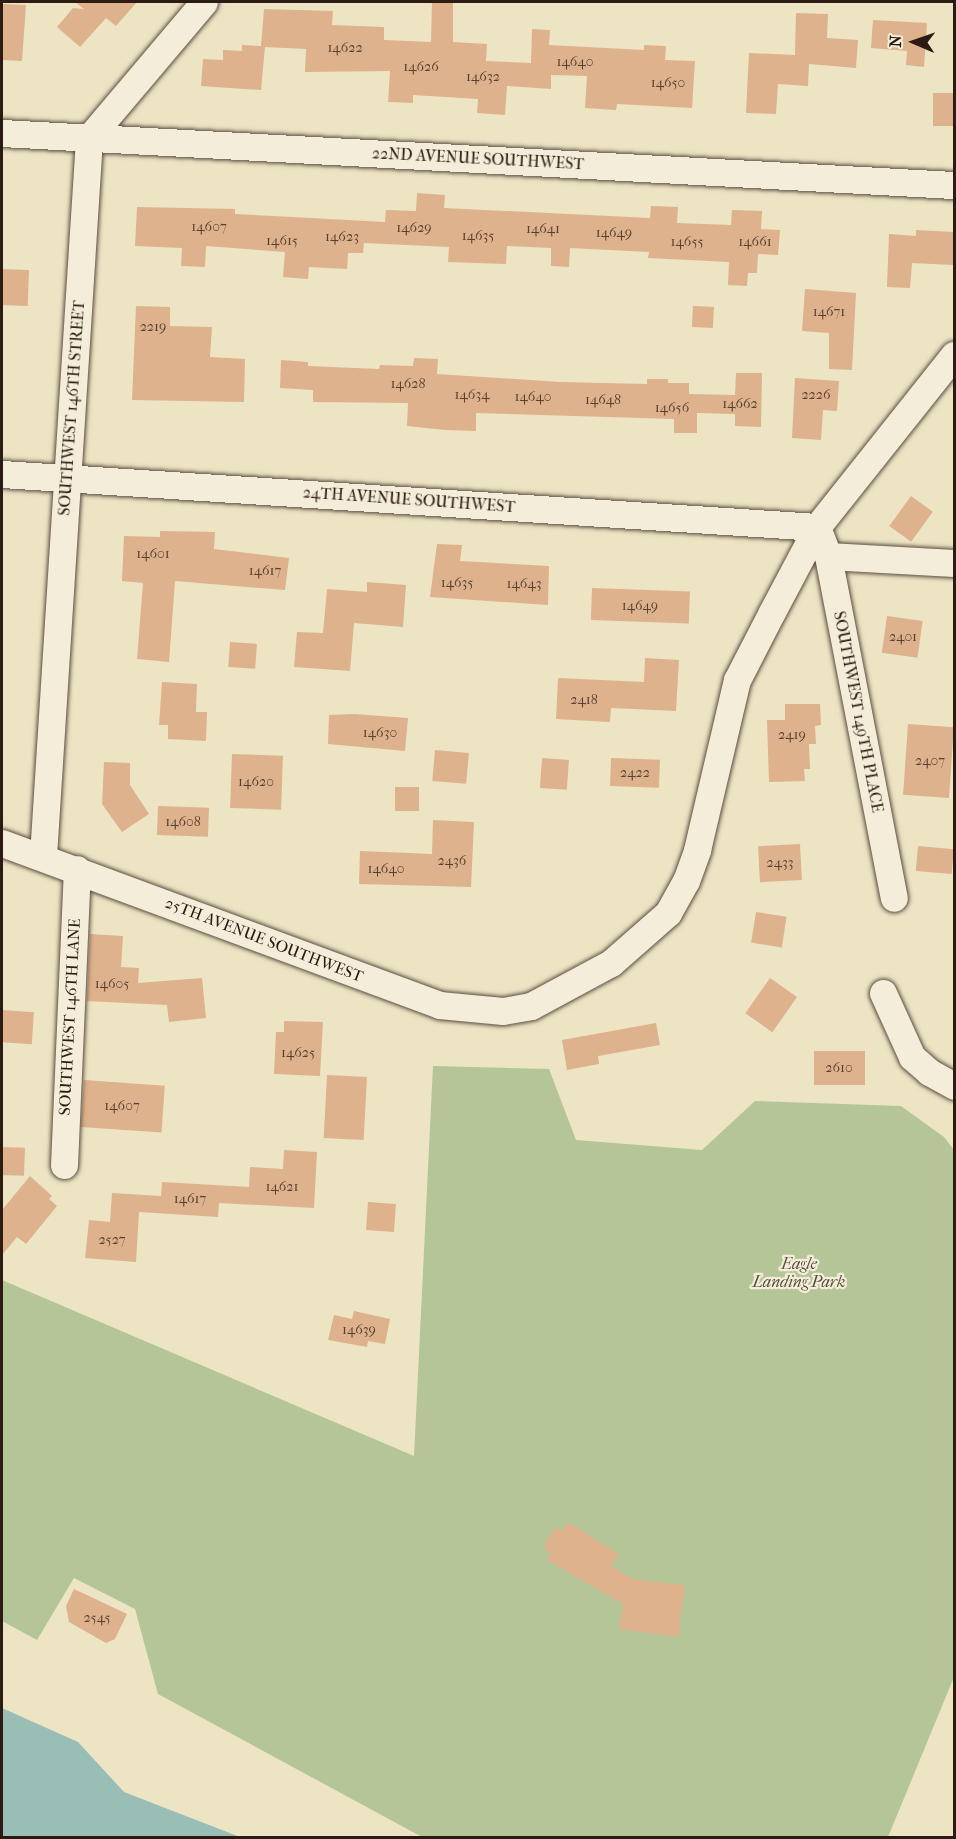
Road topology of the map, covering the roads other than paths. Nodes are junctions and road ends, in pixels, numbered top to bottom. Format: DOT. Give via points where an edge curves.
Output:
graph roads {
  1 [pos="204,2"];
  2 [pos="2,133"];
  3 [pos="89,138"];
  4 [pos="954,185"];
  5 [pos="954,355"];
  6 [pos="2,474"];
  7 [pos="68,478"];
  8 [pos="817,527"];
  9 [pos="828,556"];
  10 [pos="954,563"];
  11 [pos="2,843"];
  12 [pos="43,856"];
  13 [pos="77,869"];
  14 [pos="894,898"];
  15 [pos="883,993"];
  16 [pos="954,1086"];
  17 [pos="64,1165"];
  1 -- 3 [label="street"];
  2 -- 3 [label="street, 22ND AVENUE SOUTHWEST"];
  3 -- 4 [label="street, 22ND AVENUE SOUTHWEST"];
  3 -- 7 [label="street, SOUTHWEST 146TH STREET"];
  5 -- 8 [label="street, 25TH AVENUE SOUTHWEST"];
  6 -- 7 [label="street, 24TH AVENUE SOUTHWEST"];
  7 -- 8 [label="street, 24TH AVENUE SOUTHWEST"];
  7 -- 12 [label="street, SOUTHWEST 146TH STREET"];
  8 -- 9 [label="street, SOUTHWEST 149TH PLACE"];
  8 -- 13 [label="street, 25TH AVENUE SOUTHWEST" via="737,680 697,850 668,913 611,963 531,1006 503,1011 439,1005"];
  9 -- 10 [label="street"];
  9 -- 14 [label="street, SOUTHWEST 149TH PLACE"];
  11 -- 12 [label="street, 25TH AVENUE SOUTHWEST"];
  12 -- 13 [label="street, 25TH AVENUE SOUTHWEST"];
  13 -- 17 [label="street, SOUTHWEST 146TH LANE"];
  15 -- 16 [label="street" via="912,1057"];
}
